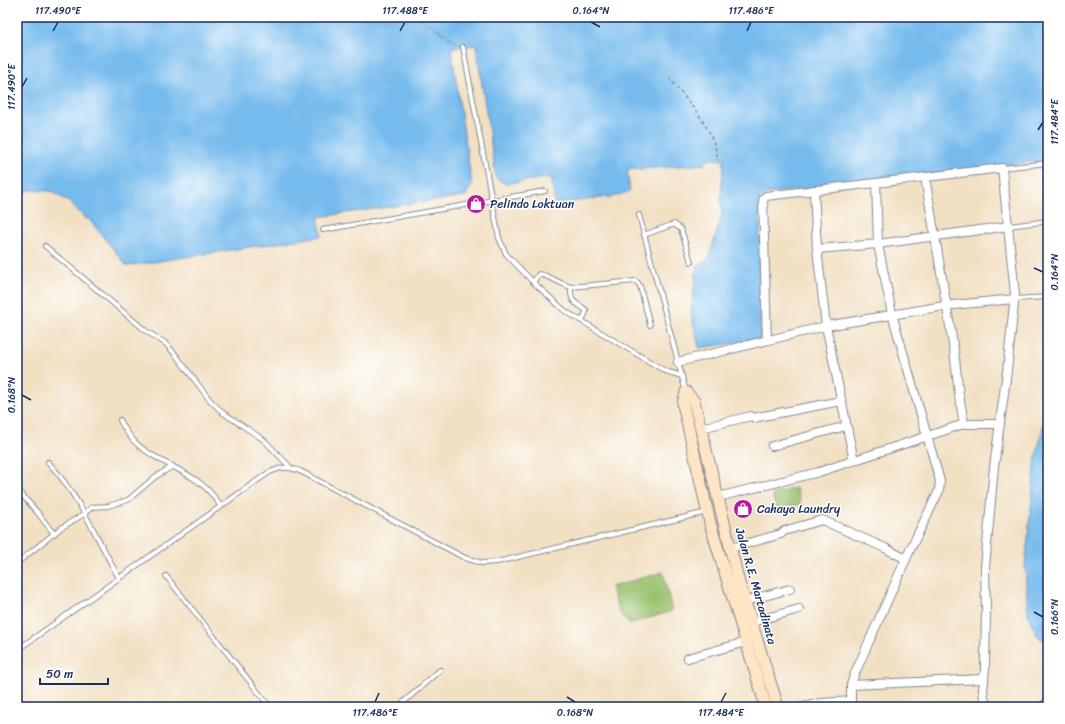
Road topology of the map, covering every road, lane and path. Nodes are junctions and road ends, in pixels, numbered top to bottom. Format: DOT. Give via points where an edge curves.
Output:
graph roads {
  1 [pos="463,46"];
  2 [pos="669,78"];
  3 [pos="718,160"];
  4 [pos="1048,163"];
  5 [pos="1002,168"];
  6 [pos="925,177"];
  7 [pos="876,183"];
  8 [pos="814,190"];
  9 [pos="545,191"];
  10 [pos="492,200"];
  11 [pos="639,215"];
  12 [pos="1048,221"];
  13 [pos="1009,226"];
  14 [pos="323,230"];
  15 [pos="644,235"];
  16 [pos="934,236"];
  17 [pos="878,244"];
  18 [pos="45,246"];
  19 [pos="817,249"];
  20 [pos="691,262"];
  21 [pos="533,282"];
  22 [pos="571,287"];
  23 [pos="1048,297"];
  24 [pos="1014,299"];
  25 [pos="946,306"];
  26 [pos="892,314"];
  27 [pos="582,321"];
  28 [pos="650,325"];
  29 [pos="826,326"];
  30 [pos="767,340"];
  31 [pos="678,362"];
  32 [pos="682,376"];
  33 [pos="686,392"];
  34 [pos="840,400"];
  35 [pos="694,401"];
  36 [pos="683,404"];
  37 [pos="120,420"];
  38 [pos="964,424"];
  39 [pos="1000,424"];
  40 [pos="846,426"];
  41 [pos="701,428"];
  42 [pos="926,436"];
  43 [pos="772,446"];
  44 [pos="854,461"];
  45 [pos="48,462"];
  46 [pos="173,466"];
  47 [pos="290,467"];
  48 [pos="17,489"];
  49 [pos="718,497"];
  50 [pos="221,506"];
  51 [pos="84,514"];
  52 [pos="709,518"];
  53 [pos="723,519"];
  54 [pos="54,534"];
  55 [pos="730,548"];
  56 [pos="906,559"];
  57 [pos="17,564"];
  58 [pos="166,576"];
  59 [pos="119,578"];
  60 [pos="790,589"];
  61 [pos="745,601"];
  62 [pos="800,609"];
  63 [pos="752,622"];
  64 [pos="746,642"];
  65 [pos="17,650"];
  66 [pos="688,658"];
  67 [pos="440,670"];
  68 [pos="984,679"];
  69 [pos="851,685"];
  70 [pos="1048,701"];
  71 [pos="270,707"];
  72 [pos="398,707"];
  73 [pos="766,707"];
  74 [pos="778,707"];
  75 [pos="802,707"];
  76 [pos="987,707"];
  77 [pos="1042,707"];
  1 -- 10 [label="lane"];
  2 -- 3 [label="path" via="706,125"];
  4 -- 5 [label="lane"];
  5 -- 6 [label="street"];
  5 -- 13 [label="street"];
  6 -- 7 [label="street"];
  6 -- 16 [label="street"];
  7 -- 8 [label="street"];
  7 -- 17 [label="street"];
  8 -- 19 [label="street"];
  8 -- 30 [label="street" via="768,195 763,200"];
  9 -- 10 [label="lane"];
  10 -- 14 [label="lane"];
  10 -- 21 [label="lane" via="499,238 506,254"];
  11 -- 15 [label="lane"];
  12 -- 13 [label="lane"];
  13 -- 16 [label="street"];
  13 -- 24 [label="street"];
  15 -- 20 [label="lane" via="674,224 678,226"];
  15 -- 31 [label="lane"];
  16 -- 17 [label="street"];
  16 -- 25 [label="street"];
  17 -- 19 [label="street"];
  17 -- 26 [label="street"];
  18 -- 47 [label="lane" via="146,331 165,343 222,412 264,440"];
  19 -- 29 [label="street"];
  21 -- 22 [label="lane" via="540,274"];
  21 -- 27 [label="lane" via="565,311"];
  22 -- 27 [label="lane" via="570,296 573,301 586,310"];
  22 -- 28 [label="lane" via="635,281 640,286"];
  23 -- 24 [label="lane"];
  24 -- 25 [label="street"];
  24 -- 39 [label="street"];
  25 -- 26 [label="street"];
  25 -- 38 [label="street"];
  26 -- 29 [label="street"];
  26 -- 42 [label="street"];
  27 -- 32 [label="lane" via="666,371"];
  29 -- 30 [label="street"];
  29 -- 34 [label="street"];
  30 -- 31 [label="street"];
  31 -- 32 [label="lane"];
  32 -- 33 [label="lane"];
  33 -- 35 [label="street"];
  33 -- 36 [label="street"];
  34 -- 40 [label="street"];
  34 -- 41 [label="street"];
  35 -- 36 [label="street"];
  35 -- 41 [label="street, Jalan R.E. Martadinata"];
  36 -- 52 [label="street, Jalan R.E. Martadinata"];
  37 -- 46 [label="lane" via="128,435 138,445"];
  38 -- 39 [label="street"];
  38 -- 42 [label="street"];
  39 -- 68 [label="street" via="985,567"];
  40 -- 43 [label="street"];
  40 -- 44 [label="street"];
  41 -- 49 [label="street, Jalan R.E. Martadinata"];
  42 -- 44 [label="street"];
  42 -- 56 [label="street" via="940,481 939,491"];
  44 -- 49 [label="street"];
  45 -- 51 [label="lane" via="60,475"];
  46 -- 50 [label="lane" via="214,494"];
  46 -- 51 [label="lane" via="155,477 128,500 92,507"];
  47 -- 50 [label="lane" via="268,473"];
  47 -- 52 [label="lane" via="465,558 482,563"];
  48 -- 54 [label="lane"];
  49 -- 53 [label="street, Jalan R.E. Martadinata"];
  50 -- 59 [label="lane"];
  51 -- 54 [label="lane"];
  51 -- 59 [label="lane"];
  52 -- 53 [label="street"];
  52 -- 64 [label="street, Jalan R.E. Martadinata"];
  53 -- 55 [label="street, Jalan R.E. Martadinata"];
  54 -- 57 [label="lane"];
  55 -- 56 [label="street" via="822,520"];
  55 -- 61 [label="street, Jalan R.E. Martadinata"];
  56 -- 69 [label="street"];
  58 -- 71 [label="lane"];
  59 -- 65 [label="lane"];
  60 -- 61 [label="street"];
  61 -- 63 [label="street, Jalan R.E. Martadinata"];
  62 -- 63 [label="street"];
  63 -- 74 [label="street, Jalan R.E. Martadinata"];
  64 -- 66 [label="street"];
  64 -- 73 [label="street, Jalan R.E. Martadinata"];
  67 -- 72 [label="lane"];
  68 -- 69 [label="street"];
  68 -- 76 [label="street" via="984,698"];
  69 -- 75 [label="street" via="851,701"];
  70 -- 77 [label="street"];
}
